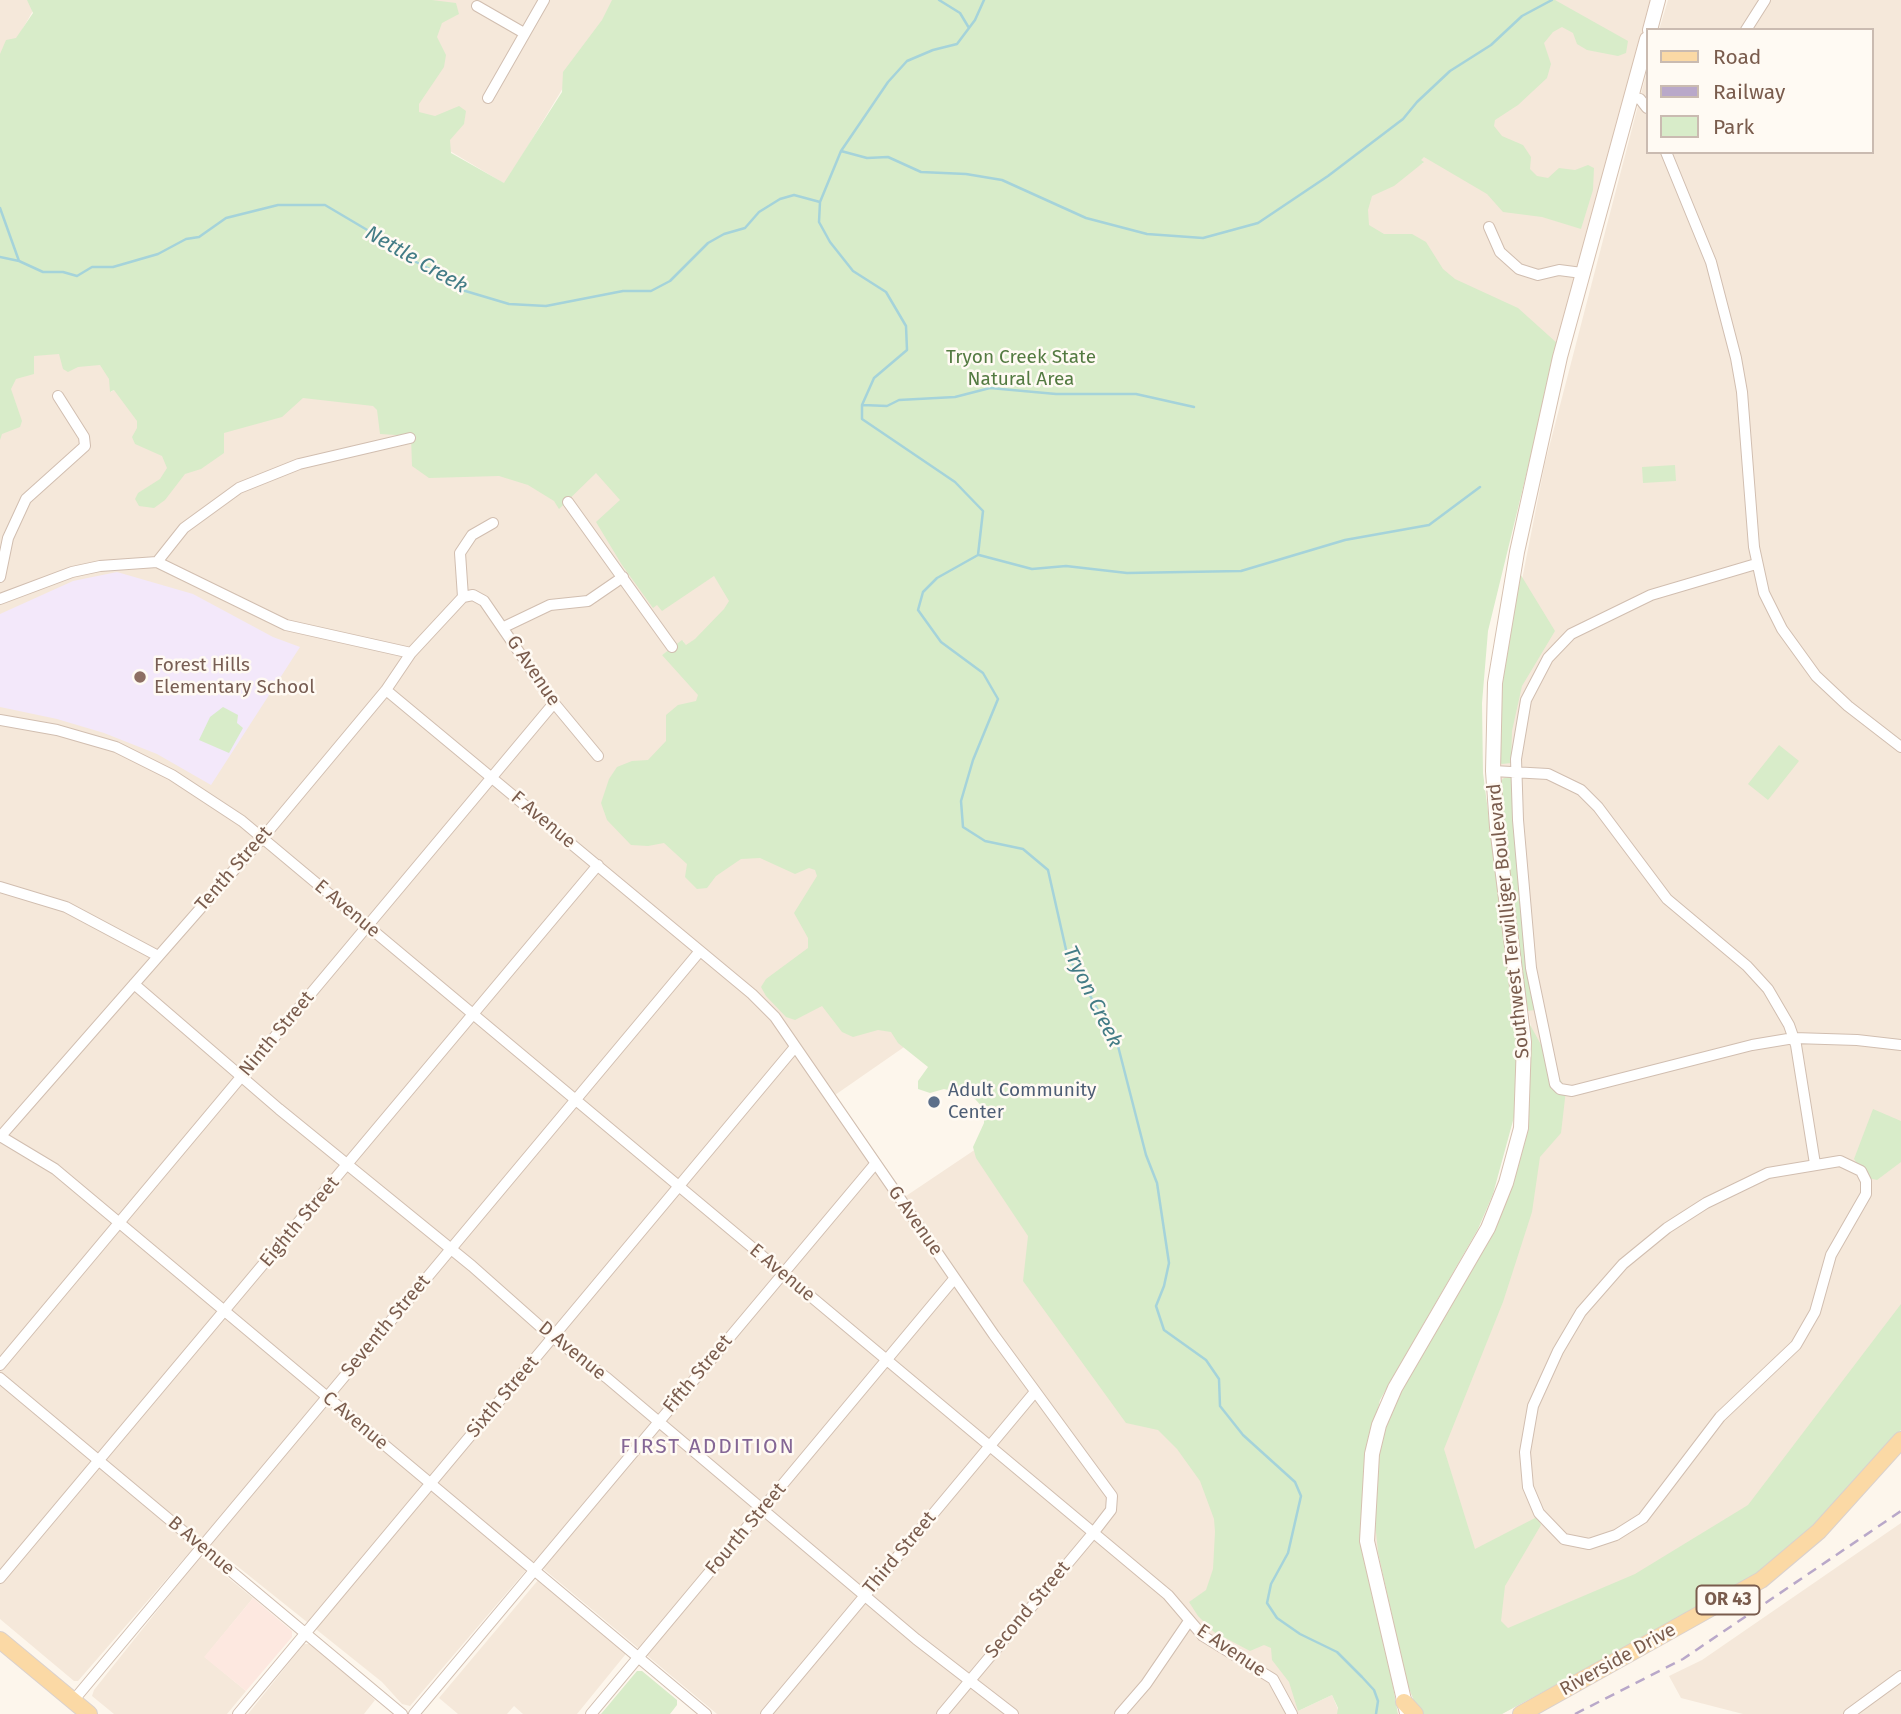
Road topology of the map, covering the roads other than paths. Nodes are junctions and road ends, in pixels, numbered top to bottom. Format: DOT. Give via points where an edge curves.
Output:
graph roads {
  1 [pos="544,0"];
  2 [pos="1658,0"];
  3 [pos="1765,0"];
  4 [pos="477,6"];
  5 [pos="1651,28"];
  6 [pos="1747,28"];
  7 [pos="524,33"];
  8 [pos="1646,46"];
  9 [pos="1642,75"];
  10 [pos="1631,97"];
  11 [pos="488,99"];
  12 [pos="1646,107"];
  13 [pos="1667,154"];
  14 [pos="1489,228"];
  15 [pos="1582,273"];
  16 [pos="58,396"];
  17 [pos="410,438"];
  18 [pos="568,502"];
  19 [pos="493,523"];
  20 [pos="157,562"];
  21 [pos="1756,564"];
  22 [pos="0,577"];
  23 [pos="623,577"];
  24 [pos="463,597"];
  25 [pos="0,599"];
  26 [pos="503,627"];
  27 [pos="672,647"];
  28 [pos="411,653"];
  29 [pos="386,690"];
  30 [pos="554,703"];
  31 [pos="0,720"];
  32 [pos="1901,747"];
  33 [pos="598,756"];
  34 [pos="1493,771"];
  35 [pos="1516,771"];
  36 [pos="492,777"];
  37 [pos="261,838"];
  38 [pos="598,865"];
  39 [pos="0,887"];
  40 [pos="367,926"];
  41 [pos="700,951"];
  42 [pos="158,956"];
  43 [pos="134,984"];
  44 [pos="473,1014"];
  45 [pos="1794,1038"];
  46 [pos="1901,1045"];
  47 [pos="795,1047"];
  48 [pos="243,1075"];
  49 [pos="575,1100"];
  50 [pos="0,1137"];
  51 [pos="875,1164"];
  52 [pos="1815,1164"];
  53 [pos="347,1165"];
  54 [pos="679,1186"];
  55 [pos="118,1224"];
  56 [pos="451,1249"];
  57 [pos="783,1273"];
  58 [pos="954,1279"];
  59 [pos="224,1312"];
  60 [pos="552,1337"];
  61 [pos="887,1360"];
  62 [pos="0,1365"];
  63 [pos="0,1378"];
  64 [pos="1034,1393"];
  65 [pos="326,1397"];
  66 [pos="658,1422"];
  67 [pos="1901,1440"];
  68 [pos="990,1446"];
  69 [pos="99,1461"];
  70 [pos="430,1484"];
  71 [pos="1112,1505"];
  72 [pos="762,1510"];
  73 [pos="1094,1532"];
  74 [pos="202,1546"];
  75 [pos="534,1570"];
  76 [pos="0,1578"];
  77 [pos="864,1596"];
  78 [pos="1189,1621"];
  79 [pos="305,1633"];
  80 [pos="0,1640"];
  81 [pos="638,1657"];
  82 [pos="1901,1676"];
  83 [pos="969,1681"];
  84 [pos="73,1701"];
  85 [pos="1407,1711"];
  86 [pos="89,1714"];
  87 [pos="238,1714"];
  88 [pos="402,1714"];
  89 [pos="414,1714"];
  90 [pos="591,1714"];
  91 [pos="706,1714"];
  92 [pos="766,1714"];
  93 [pos="942,1714"];
  94 [pos="1013,1714"];
  95 [pos="1120,1714"];
  96 [pos="1292,1714"];
  97 [pos="1521,1714"];
  98 [pos="1849,1714"];
  1 -- 7 [label="street"];
  2 -- 5 [label="main road"];
  3 -- 6 [label="street"];
  4 -- 7 [label="street"];
  7 -- 11 [label="street"];
  8 -- 9 [label="main road, Southwest Terwilliger Boulevard"];
  9 -- 10 [label="main road, Southwest Terwilliger Boulevard"];
  10 -- 12 [label="street"];
  10 -- 15 [label="main road, Southwest Terwilliger Boulevard"];
  13 -- 21 [label="street" via="1701,235 1741,382"];
  14 -- 15 [label="street" via="1500,251 1519,269 1538,275 1559,270"];
  15 -- 34 [label="main road, Southwest Terwilliger Boulevard" via="1501,638 1494,692"];
  16 -- 22 [label="street" via="85,446 26,499 8,538"];
  17 -- 20 [label="street" via="299,464 239,488 184,528"];
  18 -- 23 [label="street"];
  19 -- 24 [label="street" via="472,535 460,553"];
  20 -- 25 [label="street" via="72,572"];
  20 -- 28 [label="street" via="286,625"];
  21 -- 32 [label="street" via="1774,615 1808,666 1838,697"];
  21 -- 35 [label="street" via="1651,595 1571,634 1548,658 1526,699"];
  23 -- 26 [label="street" via="588,601 550,605"];
  23 -- 27 [label="street"];
  24 -- 26 [label="street, G Avenue" via="480,598"];
  24 -- 28 [label="street, Tenth Street"];
  26 -- 30 [label="street, G Avenue"];
  28 -- 29 [label="street, Tenth Street"];
  29 -- 36 [label="street, F Avenue"];
  29 -- 37 [label="street, Tenth Street"];
  30 -- 33 [label="street, G Avenue"];
  30 -- 36 [label="street, Ninth Street"];
  31 -- 37 [label="street, E Avenue" via="63,731 141,758 197,790"];
  34 -- 35 [label="street"];
  34 -- 85 [label="main road, Southwest Terwilliger Boulevard" via="1524,1042 1521,1128 1488,1228 1395,1388 1374,1441 1367,1542"];
  35 -- 45 [label="street" via="1558,778 1587,795 1667,900 1762,982"];
  35 -- 45 [label="street" via="1536,998 1555,1084 1560,1089 1572,1091"];
  36 -- 38 [label="street, F Avenue"];
  36 -- 40 [label="street, Ninth Street"];
  37 -- 40 [label="street, E Avenue"];
  37 -- 42 [label="street, Tenth Street"];
  38 -- 41 [label="street, F Avenue"];
  38 -- 44 [label="street, Eighth Street"];
  39 -- 42 [label="street" via="66,907"];
  40 -- 44 [label="street, E Avenue"];
  40 -- 48 [label="street, Ninth Street"];
  41 -- 47 [label="street, G Avenue" via="768,1009"];
  41 -- 49 [label="street, Seventh Street"];
  42 -- 43 [label="street, Tenth Street"];
  43 -- 48 [label="street, D Avenue"];
  43 -- 50 [label="street, Tenth Street"];
  44 -- 49 [label="street, E Avenue"];
  44 -- 53 [label="street, Eighth Street"];
  45 -- 46 [label="street"];
  45 -- 52 [label="street"];
  47 -- 51 [label="street, G Avenue"];
  47 -- 54 [label="street, Sixth Street"];
  48 -- 53 [label="street, D Avenue"];
  48 -- 55 [label="street, Ninth Street"];
  49 -- 54 [label="street, E Avenue"];
  49 -- 56 [label="street, Seventh Street"];
  50 -- 55 [label="street, C Avenue" via="49,1164"];
  51 -- 57 [label="street, Fifth Street"];
  51 -- 58 [label="street, G Avenue"];
  52 -- 52 [label="street" via="1752,1178 1691,1212 1623,1264 1581,1312 1533,1406 1525,1452 1528,1487 1539,1513 1564,1539 1589,1544 1616,1535 1643,1518 1720,1417 1802,1335 1815,1311 1831,1255 1864,1201 1867,1187 1861,1171 1847,1162"];
  53 -- 56 [label="street, D Avenue"];
  53 -- 59 [label="street, Eighth Street"];
  54 -- 57 [label="street, E Avenue"];
  54 -- 60 [label="street, Sixth Street"];
  55 -- 59 [label="street, C Avenue"];
  55 -- 62 [label="street, Ninth Street"];
  56 -- 60 [label="street, D Avenue"];
  56 -- 65 [label="street, Seventh Street"];
  57 -- 61 [label="street, E Avenue"];
  57 -- 66 [label="street, Fifth Street"];
  58 -- 61 [label="street, Fourth Street"];
  58 -- 64 [label="street, G Avenue"];
  59 -- 65 [label="street, C Avenue"];
  59 -- 69 [label="street, Eighth Street"];
  60 -- 66 [label="street, D Avenue"];
  60 -- 70 [label="street, Sixth Street"];
  61 -- 68 [label="street, E Avenue"];
  61 -- 72 [label="street, Fourth Street"];
  63 -- 69 [label="street, B Avenue"];
  64 -- 68 [label="street, Third Street"];
  64 -- 71 [label="street, G Avenue" via="1112,1496"];
  65 -- 70 [label="street, C Avenue"];
  65 -- 74 [label="street, Seventh Street"];
  66 -- 72 [label="street, D Avenue"];
  66 -- 75 [label="street, Fifth Street"];
  67 -- 97 [label="main road, Riverside Drive / OR 43" via="1819,1531 1777,1568 1734,1597"];
  68 -- 73 [label="street, E Avenue"];
  68 -- 77 [label="street, Third Street"];
  69 -- 74 [label="street, B Avenue"];
  69 -- 76 [label="street, Eighth Street"];
  70 -- 75 [label="street, C Avenue"];
  70 -- 79 [label="street, Sixth Street"];
  71 -- 73 [label="street, Second Street"];
  72 -- 77 [label="street, D Avenue"];
  72 -- 81 [label="street, Fourth Street"];
  73 -- 78 [label="street, E Avenue" via="1168,1595"];
  73 -- 83 [label="street, Second Street"];
  74 -- 79 [label="street, B Avenue"];
  74 -- 84 [label="street, Seventh Street"];
  75 -- 81 [label="street, C Avenue"];
  75 -- 89 [label="street, Fifth Street"];
  77 -- 83 [label="street, D Avenue"];
  77 -- 92 [label="street, Third Street"];
  78 -- 95 [label="street"];
  78 -- 96 [label="street, E Avenue" via="1203,1636 1273,1679"];
  79 -- 87 [label="street, Sixth Street"];
  79 -- 88 [label="street, B Avenue"];
  80 -- 84 [label="main road"];
  81 -- 90 [label="street, Fourth Street"];
  81 -- 91 [label="street, C Avenue"];
  82 -- 98 [label="street"];
  83 -- 93 [label="street, Second Street"];
  83 -- 94 [label="street, D Avenue"];
  84 -- 86 [label="main road"];
}
